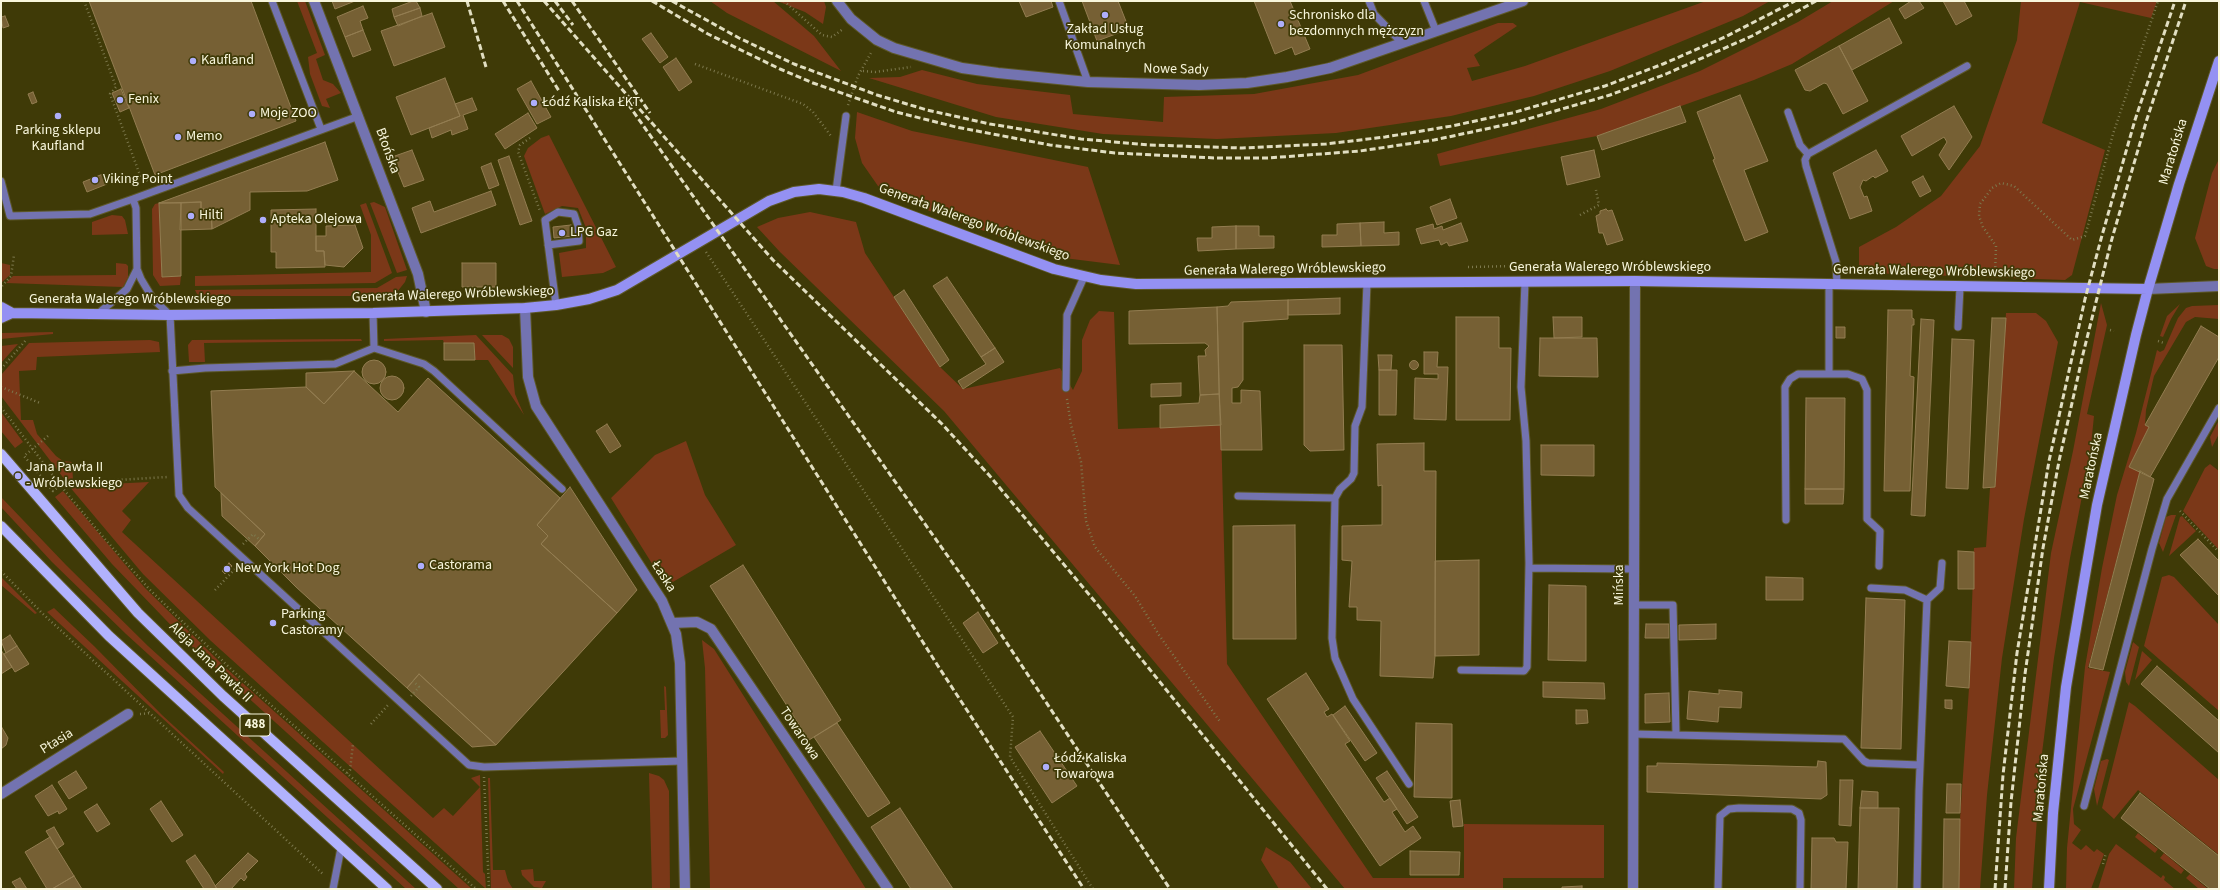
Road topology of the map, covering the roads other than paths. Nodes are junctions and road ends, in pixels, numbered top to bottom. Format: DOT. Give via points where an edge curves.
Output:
graph roads {
  1 [pos="272,1"];
  2 [pos="314,1"];
  3 [pos="837,1"];
  4 [pos="1059,1"];
  5 [pos="1369,1"];
  6 [pos="1424,1"];
  7 [pos="1523,1"];
  8 [pos="1436,31"];
  9 [pos="1402,43"];
  10 [pos="2219,61"];
  11 [pos="1967,66"];
  12 [pos="1088,82"];
  13 [pos="1788,112"];
  14 [pos="359,116"];
  15 [pos="846,116"];
  16 [pos="321,129"];
  17 [pos="1808,154"];
  18 [pos="1,181"];
  19 [pos="836,191"];
  20 [pos="133,199"];
  21 [pos="548,245"];
  22 [pos="137,269"];
  23 [pos="1084,277"];
  24 [pos="1635,281"];
  25 [pos="1525,282"];
  26 [pos="1367,283"];
  27 [pos="1833,285"];
  28 [pos="2219,286"];
  29 [pos="1960,287"];
  30 [pos="2148,288"];
  31 [pos="556,305"];
  32 [pos="1,307"];
  33 [pos="525,308"];
  34 [pos="426,312"];
  35 [pos="12,313"];
  36 [pos="99,313"];
  37 [pos="373,313"];
  38 [pos="170,315"];
  39 [pos="1,318"];
  40 [pos="1958,327"];
  41 [pos="374,348"];
  42 [pos="172,371"];
  43 [pos="1829,374"];
  44 [pos="1066,388"];
  45 [pos="2219,408"];
  46 [pos="1,454"];
  47 [pos="562,490"];
  48 [pos="1238,496"];
  49 [pos="1335,498"];
  50 [pos="1786,520"];
  51 [pos="1,526"];
  52 [pos="1942,563"];
  53 [pos="1879,566"];
  54 [pos="1529,568"];
  55 [pos="1634,569"];
  56 [pos="1871,588"];
  57 [pos="1927,600"];
  58 [pos="1634,605"];
  59 [pos="672,623"];
  60 [pos="1461,670"];
  61 [pos="128,714"];
  62 [pos="1633,734"];
  63 [pos="1676,734"];
  64 [pos="682,762"];
  65 [pos="1920,765"];
  66 [pos="1409,784"];
  67 [pos="1,794"];
  68 [pos="2084,806"];
  69 [pos="341,848"];
  70 [pos="333,889"];
  71 [pos="387,889"];
  72 [pos="437,889"];
  73 [pos="685,889"];
  74 [pos="888,889"];
  75 [pos="1633,889"];
  76 [pos="1718,889"];
  77 [pos="1800,889"];
  78 [pos="1917,889"];
  79 [pos="2049,889"];
  1 -- 16 [label="lane"];
  2 -- 14 [label="street, Błońska"];
  3 -- 12 [label="street, Nowe Sady" via="851,19 877,40 894,48 962,68"];
  4 -- 12 [label="lane"];
  5 -- 9 [label="lane" via="1374,14"];
  6 -- 8 [label="lane"];
  7 -- 8 [label="street, Nowe Sady"];
  8 -- 9 [label="street, Nowe Sady"];
  9 -- 12 [label="street, Nowe Sady" via="1330,68 1247,83 1199,85"];
  10 -- 30 [label="street, Maratońska" via="2187,156"];
  11 -- 17 [label="lane"];
  13 -- 17 [label="lane" via="1800,144"];
  14 -- 16 [label="lane"];
  14 -- 34 [label="street, Błońska" via="418,274"];
  15 -- 19 [label="lane"];
  16 -- 20 [label="lane"];
  17 -- 27 [label="lane" via="1806,166 1836,262"];
  18 -- 20 [label="lane" via="10,216 90,214"];
  19 -- 23 [label="street, Generała Walerego Wróblewskiego" via="864,198 1032,262"];
  19 -- 31 [label="street, Generała Walerego Wróblewskiego" via="811,189 777,197 617,290 589,299"];
  20 -- 22 [label="lane" via="136,208"];
  21 -- 21 [label="lane" via="545,220 558,212 574,214 579,241"];
  21 -- 31 [label="lane"];
  22 -- 36 [label="lane" via="127,289"];
  22 -- 38 [label="lane" via="146,289"];
  23 -- 26 [label="street, Generała Walerego Wróblewskiego" via="1151,285"];
  23 -- 44 [label="lane" via="1067,315"];
  24 -- 25 [label="street, Generała Walerego Wróblewskiego"];
  24 -- 27 [label="street, Generała Walerego Wróblewskiego"];
  24 -- 55 [label="street, Mińska"];
  25 -- 26 [label="street, Generała Walerego Wróblewskiego"];
  25 -- 54 [label="lane" via="1521,387 1526,441"];
  26 -- 49 [label="lane" via="1362,407 1354,426 1354,473"];
  27 -- 29 [label="street, Generała Walerego Wróblewskiego"];
  27 -- 43 [label="lane"];
  28 -- 30 [label="street, Generała Walerego Wróblewskiego"];
  29 -- 30 [label="street, Generała Walerego Wróblewskiego"];
  29 -- 40 [label="lane"];
  30 -- 79 [label="street, Maratońska" via="2097,505 2079,606 2061,735"];
  31 -- 33 [label="street, Generała Walerego Wróblewskiego"];
  32 -- 35 [label="street, Generała Walerego Wróblewskiego"];
  33 -- 34 [label="street, Generała Walerego Wróblewskiego"];
  33 -- 59 [label="street, Łaska" via="528,377 536,406 662,601"];
  34 -- 37 [label="street, Generała Walerego Wróblewskiego"];
  35 -- 36 [label="street, Generała Walerego Wróblewskiego"];
  35 -- 39 [label="street, Generała Walerego Wróblewskiego"];
  36 -- 38 [label="street, Generała Walerego Wróblewskiego"];
  37 -- 38 [label="street, Generała Walerego Wróblewskiego"];
  37 -- 41 [label="lane"];
  38 -- 42 [label="lane"];
  41 -- 42 [label="lane" via="335,364"];
  41 -- 47 [label="lane" via="424,364 434,371"];
  42 -- 64 [label="lane" via="177,492 181,500 466,763 484,767"];
  43 -- 50 [label="lane" via="1798,374 1790,379 1785,387"];
  43 -- 53 [label="lane" via="1848,374 1862,378 1867,390 1867,519 1880,531"];
  45 -- 68 [label="lane" via="2167,499"];
  46 -- 72 [label="main road, Aleja Jana Pawła II / 488" via="142,618 223,696"];
  48 -- 49 [label="lane"];
  49 -- 66 [label="lane" via="1332,638 1335,658 1353,699"];
  51 -- 69 [label="main road, 488" via="108,636"];
  52 -- 57 [label="lane" via="1940,588"];
  54 -- 55 [label="lane"];
  54 -- 60 [label="lane" via="1527,667 1524,671"];
  55 -- 58 [label="street, Mińska"];
  56 -- 57 [label="lane" via="1905,590"];
  57 -- 65 [label="lane"];
  58 -- 62 [label="street, Mińska"];
  58 -- 63 [label="lane" via="1673,606"];
  59 -- 64 [label="street, Łaska" via="680,663"];
  59 -- 74 [label="street, Towarowa" via="697,622 711,629"];
  61 -- 67 [label="street, Ptasia"];
  62 -- 63 [label="lane"];
  62 -- 75 [label="street, Mińska"];
  63 -- 65 [label="lane" via="1844,739 1868,763"];
  64 -- 73 [label="street, Łaska"];
  65 -- 78 [label="lane"];
  69 -- 70 [label="lane"];
  69 -- 71 [label="main road, 488"];
  76 -- 77 [label="lane" via="1720,816 1729,809 1739,808 1792,809 1799,813"];
}
